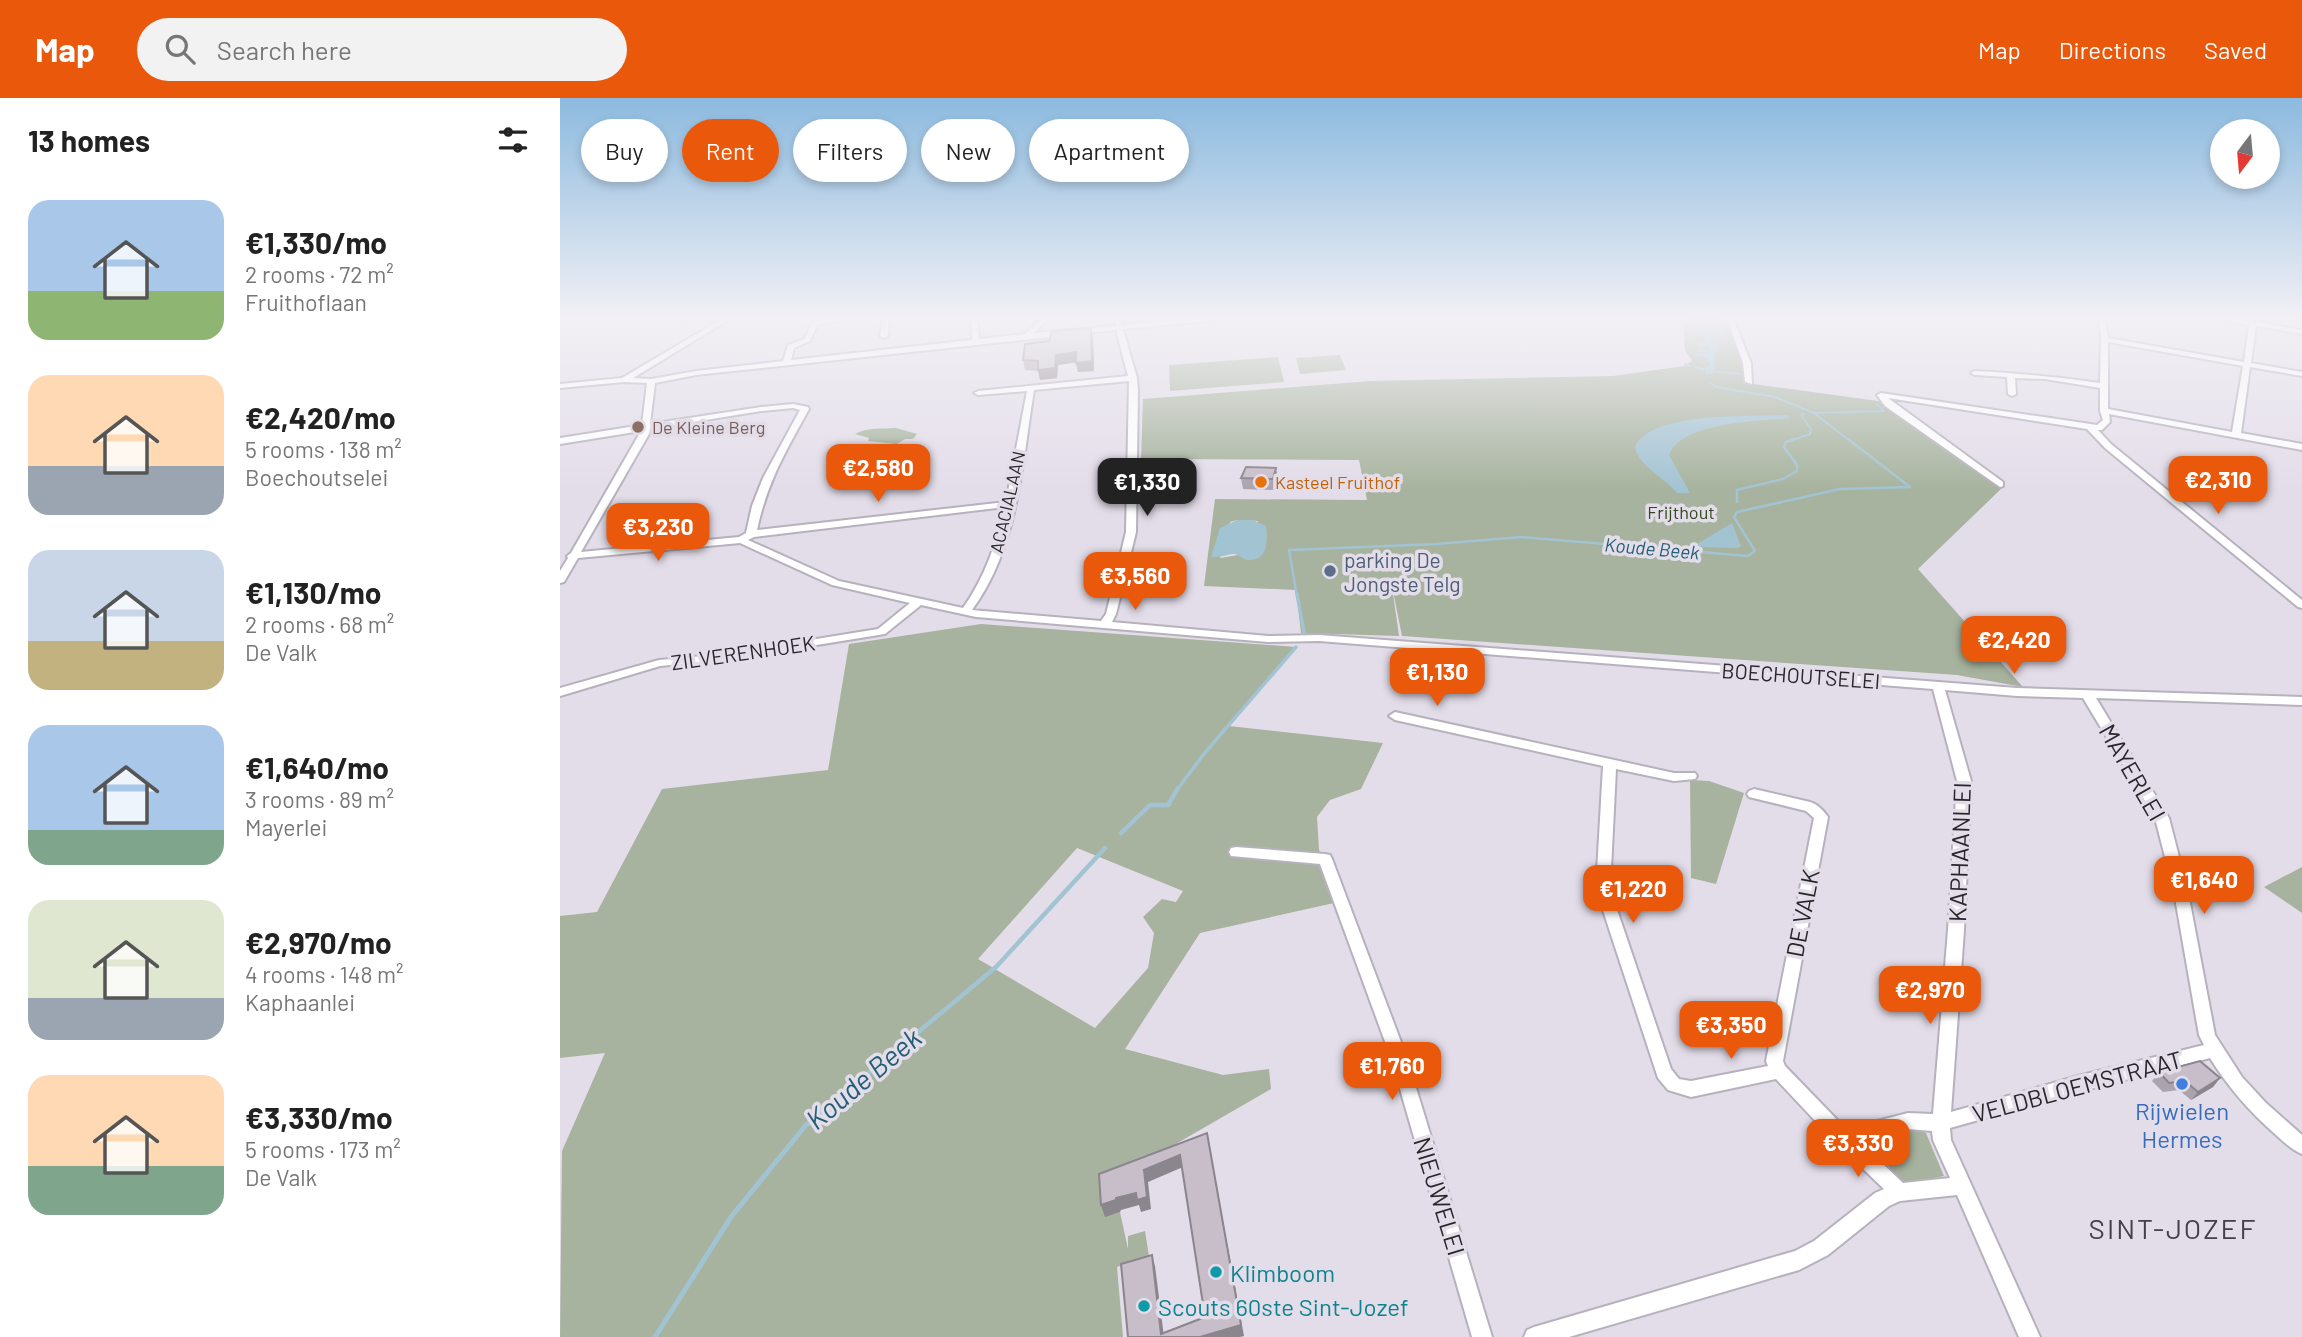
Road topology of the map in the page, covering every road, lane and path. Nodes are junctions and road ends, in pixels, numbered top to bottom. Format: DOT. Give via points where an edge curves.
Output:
graph roads {
  1 [pos="634,374"];
  2 [pos="705,374"];
  3 [pos="1132,374"];
  4 [pos="1748,374"];
  5 [pos="2003,374"];
  6 [pos="2009,374"];
  7 [pos="2103,374"];
  8 [pos="2246,374"];
  9 [pos="1133,378"];
  10 [pos="624,380"];
  11 [pos="651,381"];
  12 [pos="1749,382"];
  13 [pos="560,386"];
  14 [pos="2103,386"];
  15 [pos="1031,387"];
  16 [pos="978,393"];
  17 [pos="2012,394"];
  18 [pos="2104,411"];
  19 [pos="2097,426"];
  20 [pos="646,429"];
  21 [pos="2236,436"];
  22 [pos="560,441"];
  23 [pos="2302,447"];
  24 [pos="2000,484"];
  25 [pos="1009,504"];
  26 [pos="746,537"];
  27 [pos="572,556"];
  28 [pos="560,580"];
  29 [pos="919,601"];
  30 [pos="2302,605"];
  31 [pos="966,611"];
  32 [pos="1105,625"];
  33 [pos="1938,687"];
  34 [pos="562,692"];
  35 [pos="2089,696"];
  36 [pos="2302,701"];
  37 [pos="1395,716"];
  38 [pos="1610,762"];
  39 [pos="1690,776"];
  40 [pos="1754,794"];
  41 [pos="1236,852"];
  42 [pos="2213,1050"];
  43 [pos="1779,1071"];
  44 [pos="1941,1123"];
  45 [pos="1843,1138"];
  46 [pos="2302,1146"];
  47 [pos="1960,1186"];
  48 [pos="1900,1192"];
  49 [pos="1482,1337"];
  50 [pos="1534,1337"];
  51 [pos="2030,1337"];
  1 -- 10 [label="street"];
  2 -- 11 [label="street"];
  3 -- 9 [label="street"];
  4 -- 12 [label="street"];
  5 -- 6 [label="street"];
  6 -- 14 [label="street"];
  6 -- 17 [label="street"];
  7 -- 14 [label="street"];
  8 -- 21 [label="street"];
  9 -- 15 [label="street"];
  9 -- 32 [label="street" via="1132,532"];
  10 -- 11 [label="street"];
  10 -- 13 [label="street"];
  11 -- 20 [label="street"];
  14 -- 18 [label="street"];
  15 -- 16 [label="street"];
  15 -- 25 [label="street, ACACIALAAN"];
  18 -- 19 [label="street" via="2107,420"];
  18 -- 21 [label="street"];
  19 -- 24 [label="street" via="1881,395"];
  19 -- 30 [label="street" via="2115,450"];
  20 -- 22 [label="street"];
  20 -- 26 [label="street" via="778,407 805,409 767,478"];
  20 -- 27 [label="street"];
  21 -- 23 [label="street"];
  25 -- 26 [label="street"];
  25 -- 31 [label="street, ACACIALAAN" via="997,555 976,601"];
  26 -- 27 [label="street"];
  26 -- 29 [label="street, BOECHOUTSELEI" via="836,583"];
  27 -- 28 [label="street"];
  29 -- 31 [label="street, BOECHOUTSELEI"];
  29 -- 34 [label="street, ZILVERENHOEK" via="881,632 659,663"];
  31 -- 32 [label="street, BOECHOUTSELEI"];
  32 -- 33 [label="street, BOECHOUTSELEI"];
  33 -- 35 [label="street, BOECHOUTSELEI"];
  33 -- 44 [label="street, KAPHAANLEI" via="1965,780"];
  35 -- 36 [label="street, BOECHOUTSELEI"];
  35 -- 42 [label="street, MAYERLEI" via="2162,818"];
  37 -- 38 [label="street"];
  38 -- 39 [label="street" via="1674,777"];
  38 -- 43 [label="street" via="1603,889 1664,1073 1674,1085 1691,1089"];
  40 -- 43 [label="street, DE VALK" via="1810,807 1821,817 1774,1048"];
  41 -- 49 [label="street, NIEUWELEI" via="1325,859 1399,1058"];
  42 -- 44 [label="street, VELDBLOEMSTRAAT"];
  42 -- 46 [label="street, MAYERLEI" via="2235,1085"];
  43 -- 45 [label="street"];
  44 -- 45 [label="street" via="1908,1121"];
  44 -- 47 [label="street, KAPHAANLEI" via="1942,1140"];
  45 -- 48 [label="street"];
  47 -- 48 [label="street"];
  47 -- 51 [label="street, KAPHAANLEI"];
  48 -- 50 [label="street" via="1882,1199 1799,1260"];
}
